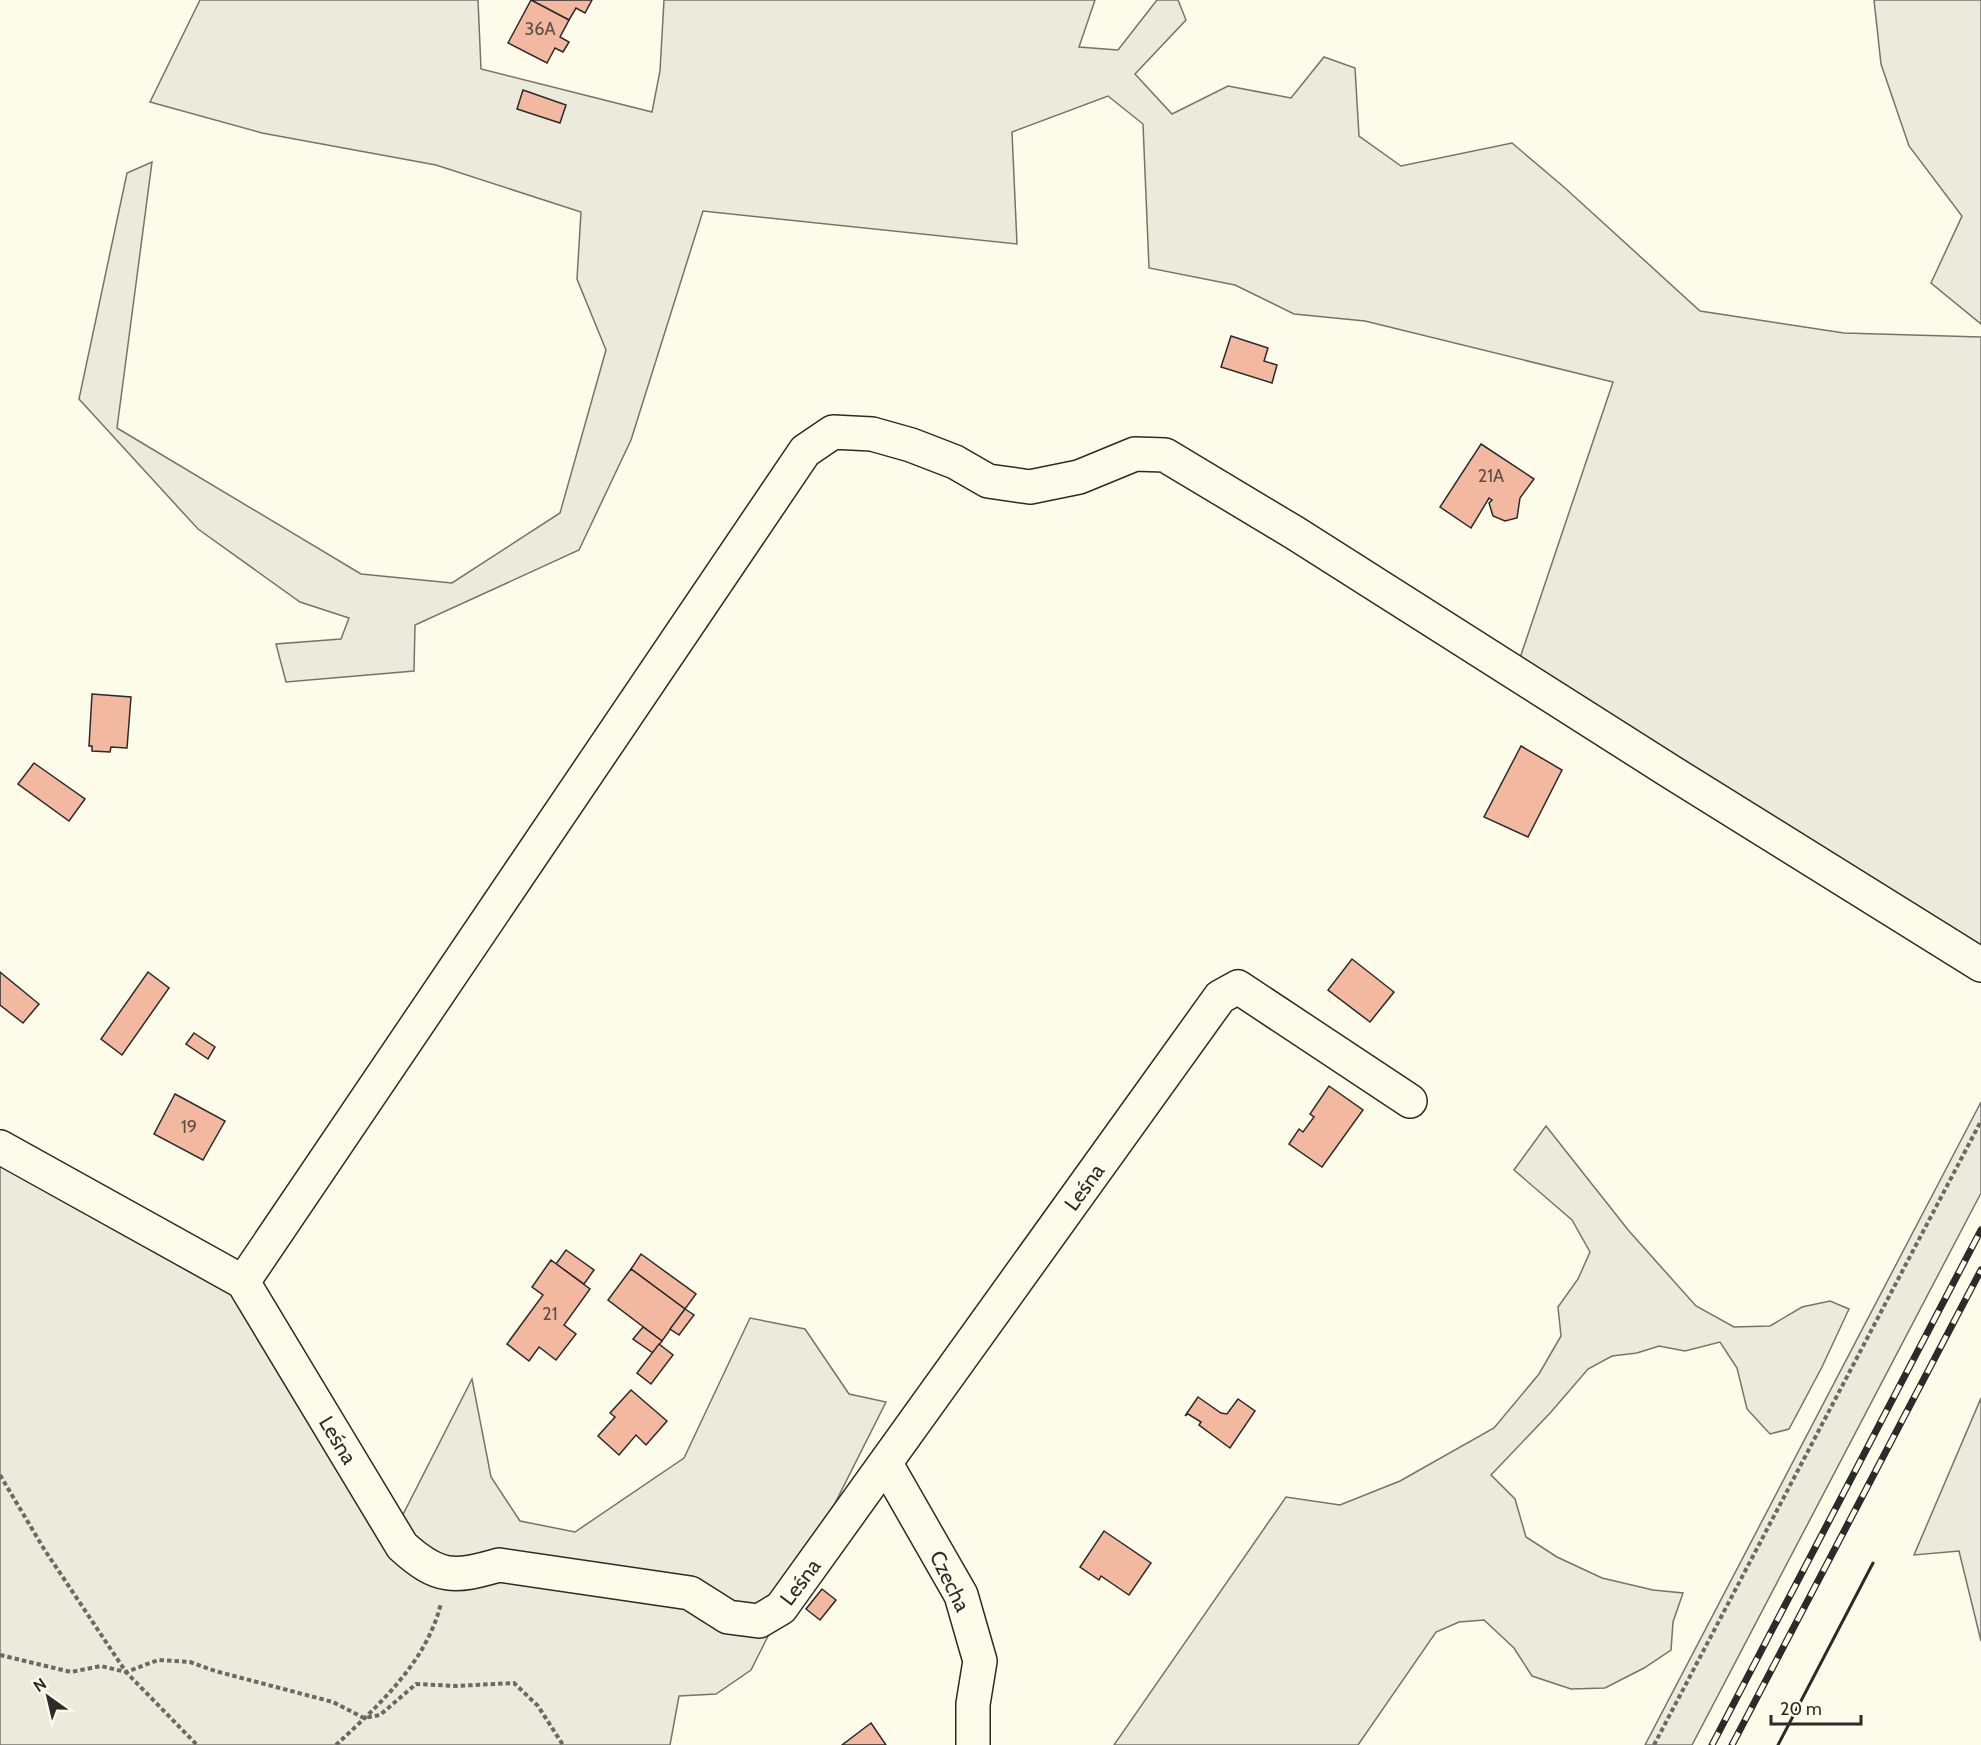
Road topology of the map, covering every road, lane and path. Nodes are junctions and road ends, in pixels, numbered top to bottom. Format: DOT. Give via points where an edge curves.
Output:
graph roads {
  1 [pos="1981,964"];
  2 [pos="1410,1101"];
  3 [pos="1981,1121"];
  4 [pos="0,1147"];
  5 [pos="243,1282"];
  6 [pos="886,1464"];
  7 [pos="0,1475"];
  8 [pos="448,1574"];
  9 [pos="0,1655"];
  10 [pos="126,1672"];
  11 [pos="364,1718"];
  12 [pos="197,1745"];
  13 [pos="336,1745"];
  14 [pos="563,1745"];
  15 [pos="973,1745"];
  16 [pos="1654,1745"];
  1 -- 5 [label="street" via="1165,454 1135,454 1079,477 1030,487 988,481 955,462 872,434 834,432 805,451"];
  2 -- 6 [label="street, Leśna" via="1238,987 1220,997"];
  3 -- 16 [label="path"];
  4 -- 5 [label="street, Leśna"];
  5 -- 8 [label="street, Leśna" via="402,1546 422,1564"];
  6 -- 8 [label="street, Leśna" via="781,1608 759,1622 728,1617 690,1593 588,1577 499,1565 469,1574"];
  6 -- 15 [label="street, Czecha" via="961,1595 980,1661 973,1704"];
  7 -- 10 [label="path"];
  8 -- 11 [label="path" via="438,1616 411,1667"];
  9 -- 10 [label="path" via="71,1672 101,1666"];
  10 -- 11 [label="path" via="158,1660 190,1662 333,1702"];
  10 -- 12 [label="path"];
  11 -- 13 [label="path"];
  11 -- 14 [label="path" via="380,1715 416,1684 514,1683 538,1706"];
}
